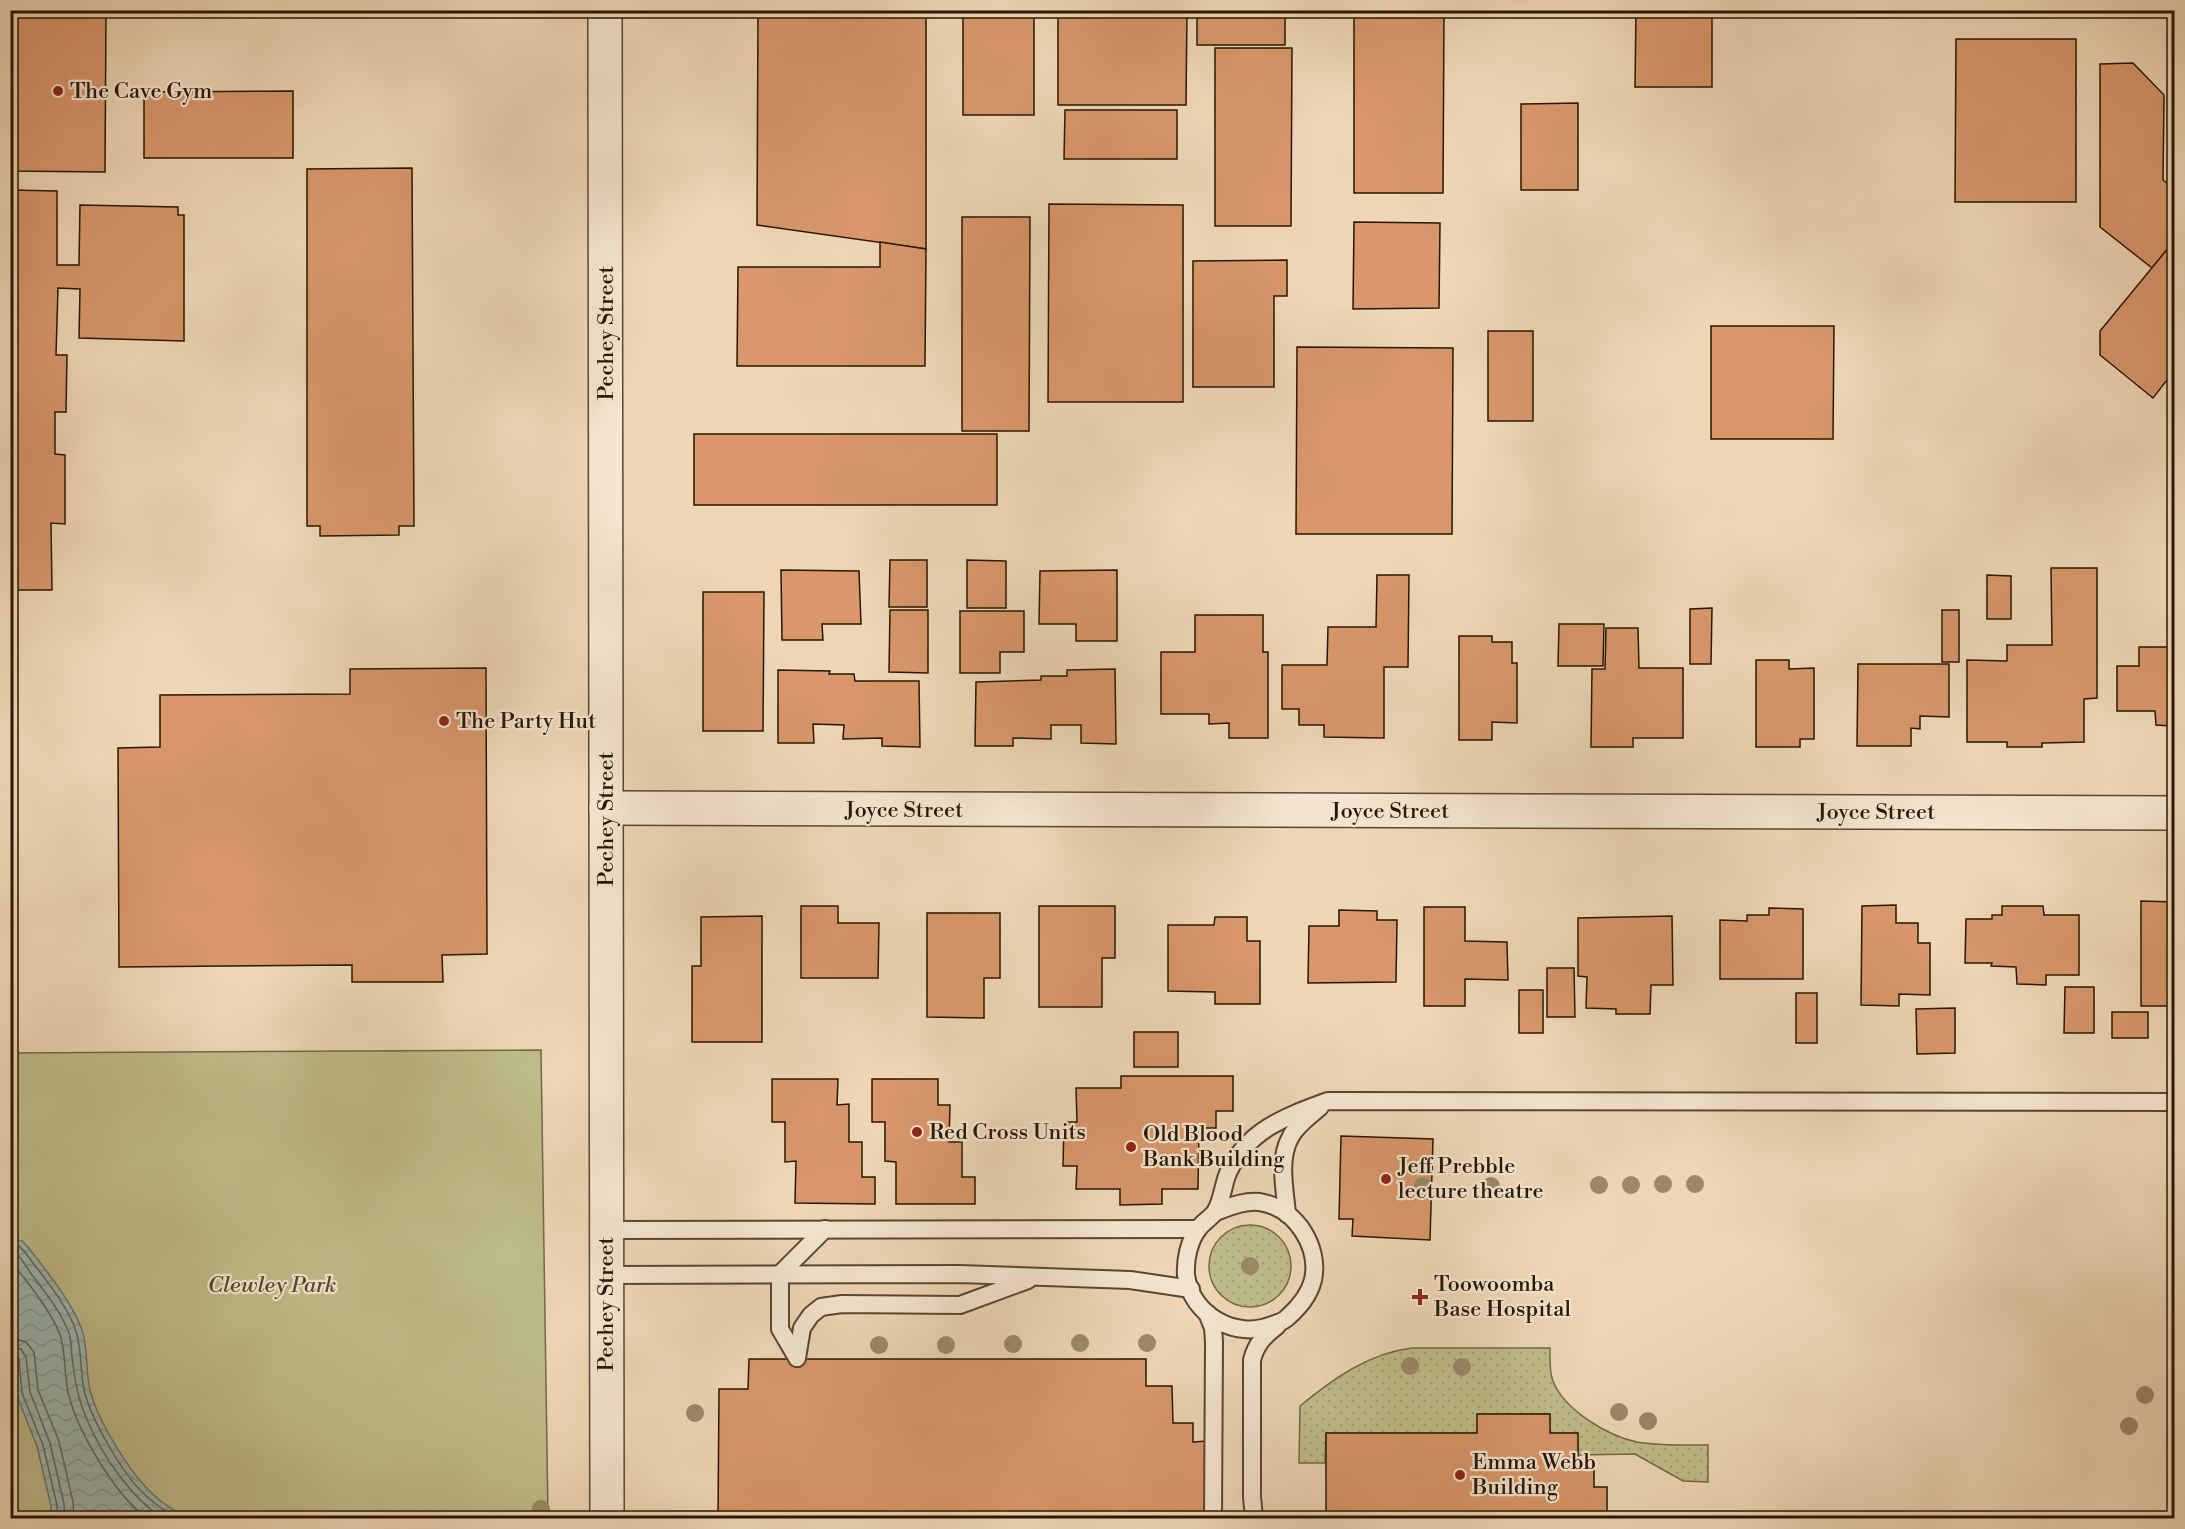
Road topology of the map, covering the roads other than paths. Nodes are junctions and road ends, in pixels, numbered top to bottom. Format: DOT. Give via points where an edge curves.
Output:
graph roads {
  1 [pos="605,10"];
  2 [pos="606,808"];
  3 [pos="2175,813"];
  4 [pos="1328,1101"];
  5 [pos="2175,1102"];
  6 [pos="1216,1212"];
  7 [pos="1287,1214"];
  8 [pos="825,1229"];
  9 [pos="606,1230"];
  10 [pos="1197,1230"];
  11 [pos="780,1274"];
  12 [pos="606,1275"];
  13 [pos="1034,1277"];
  14 [pos="1191,1289"];
  15 [pos="1207,1313"];
  16 [pos="1284,1320"];
  17 [pos="1252,1497"];
  18 [pos="607,1518"];
  19 [pos="1213,1518"];
  20 [pos="1248,1518"];
  21 [pos="1254,1518"];
  1 -- 2 [label="street, Pechey Street"];
  2 -- 3 [label="street, Joyce Street"];
  2 -- 9 [label="street, Pechey Street"];
  4 -- 5 [label="lane"];
  4 -- 6 [label="lane" via="1265,1128 1244,1147 1228,1173"];
  4 -- 7 [label="lane" via="1290,1138 1284,1167"];
  6 -- 7 [label="lane" via="1239,1203 1265,1203"];
  6 -- 10 [label="lane"];
  7 -- 16 [label="lane" via="1305,1232 1313,1255 1313,1280 1303,1303"];
  8 -- 9 [label="lane"];
  8 -- 10 [label="lane"];
  8 -- 11 [label="lane"];
  9 -- 12 [label="street, Pechey Street"];
  10 -- 14 [label="lane" via="1187,1252 1186,1277"];
  11 -- 12 [label="lane"];
  11 -- 13 [label="lane"];
  11 -- 13 [label="lane" via="780,1329 797,1358 802,1328 820,1307 960,1305"];
  12 -- 18 [label="street, Pechey Street"];
  13 -- 14 [label="lane" via="1130,1280"];
  14 -- 15 [label="lane"];
  15 -- 16 [label="lane" via="1236,1329 1261,1330"];
  15 -- 19 [label="lane" via="1214,1342"];
  16 -- 17 [label="lane" via="1264,1335 1252,1360"];
  17 -- 20 [label="lane"];
  17 -- 21 [label="lane"];
}
